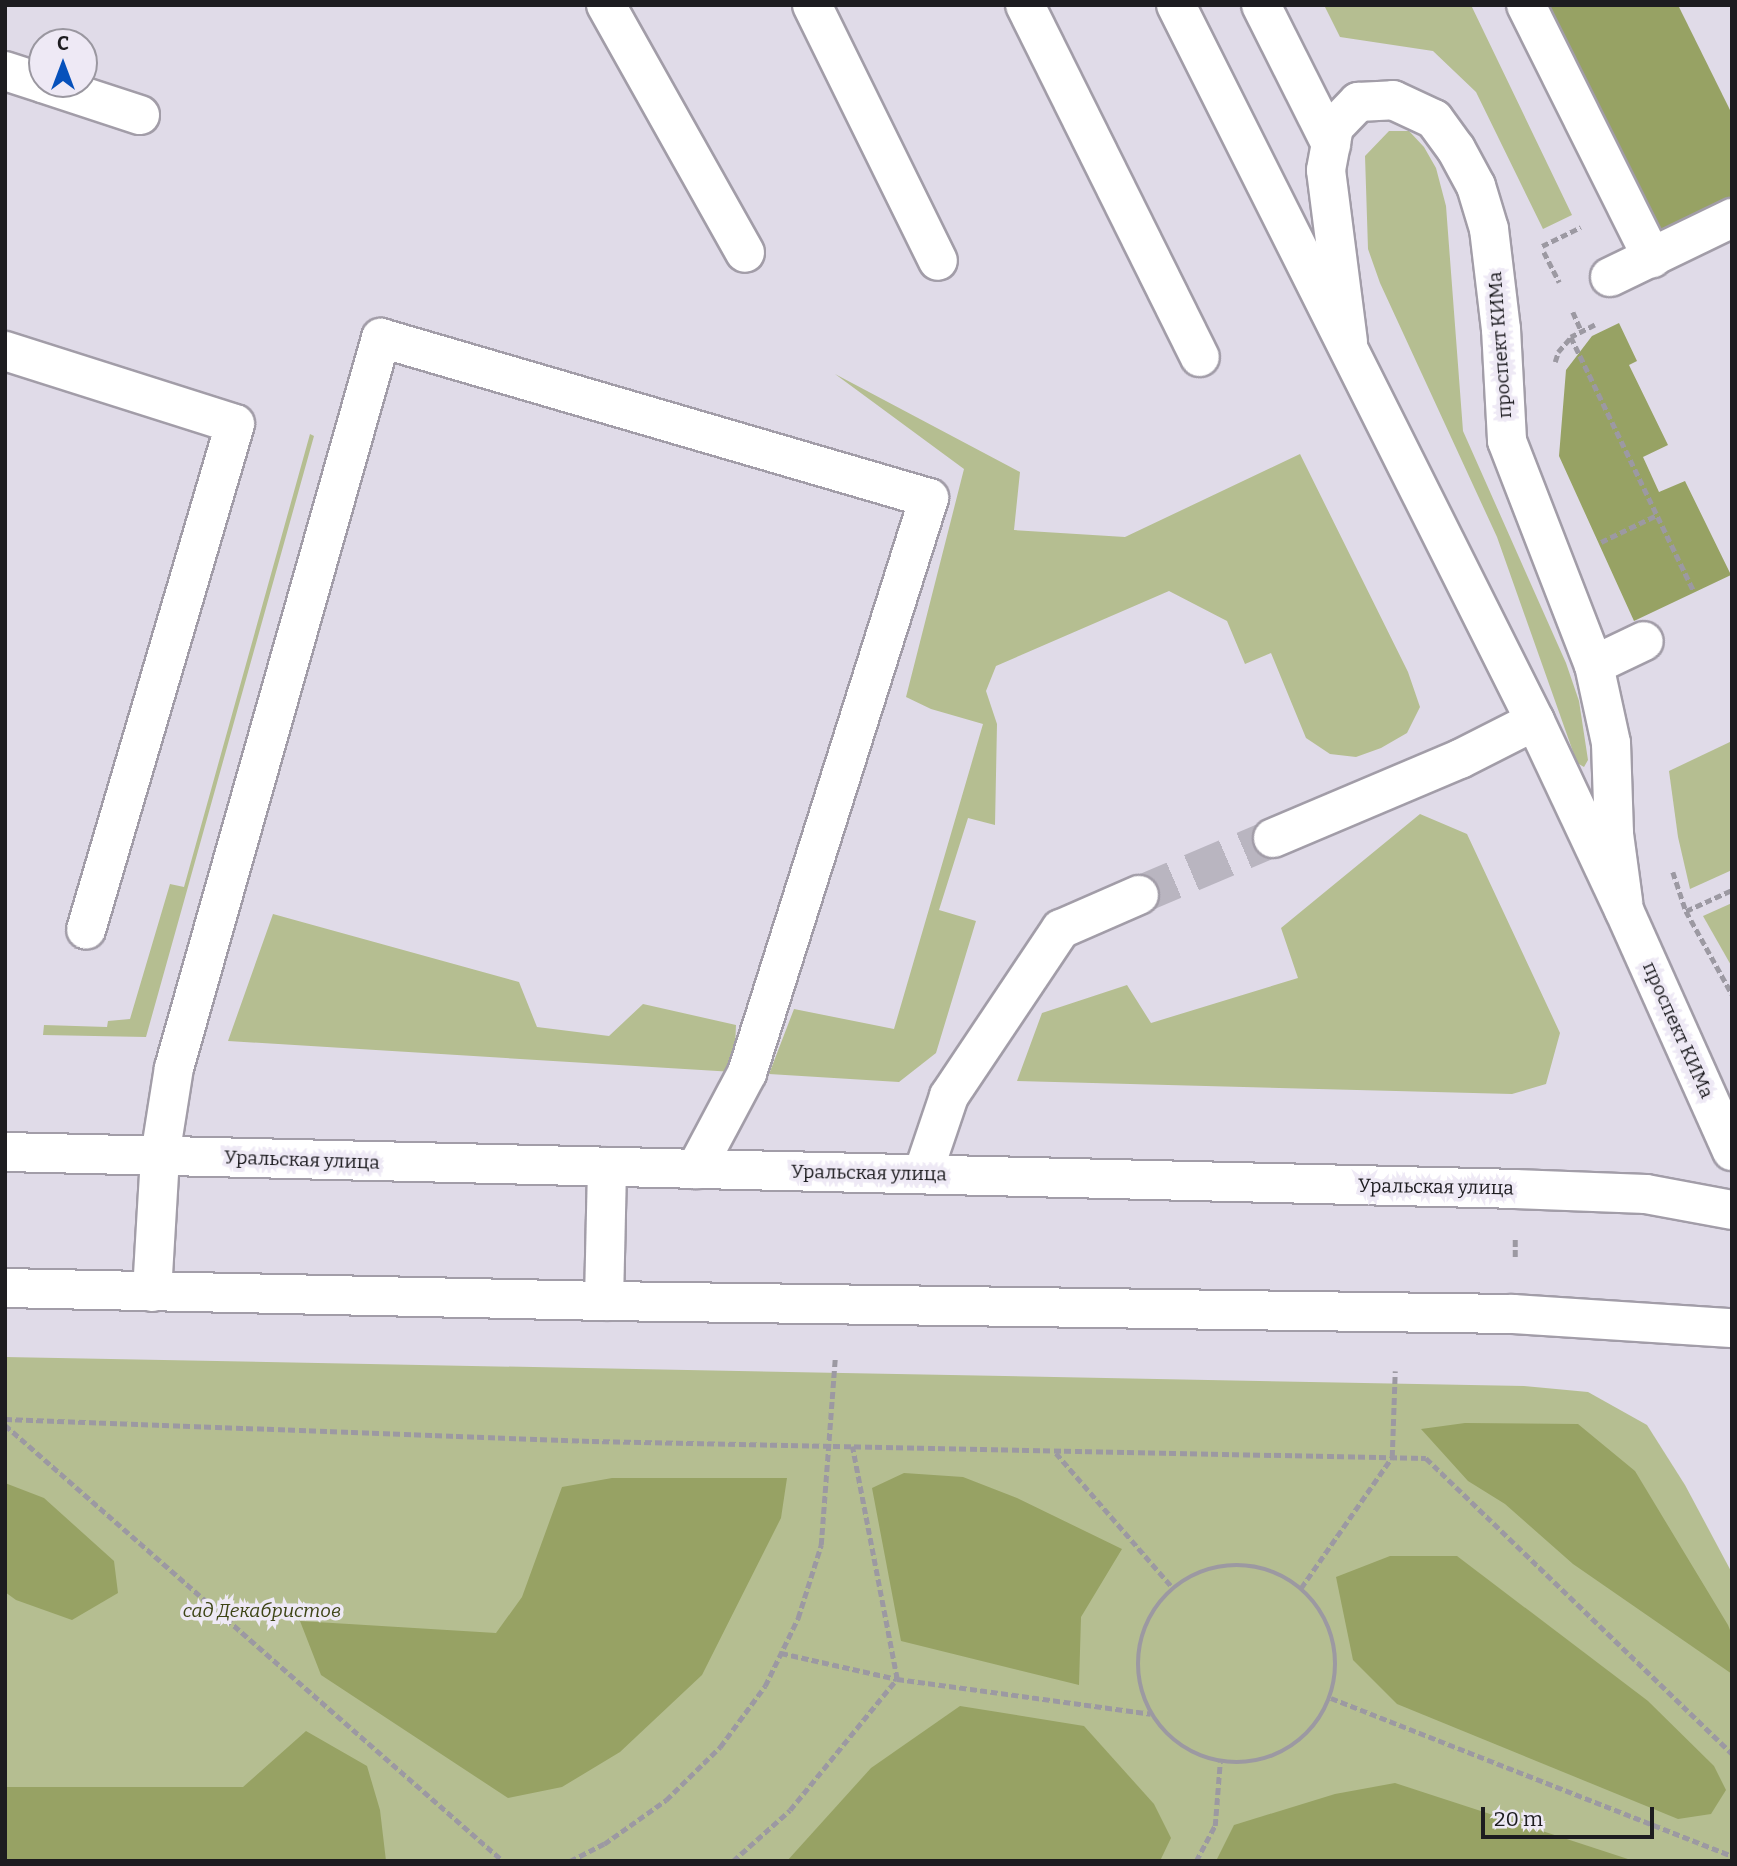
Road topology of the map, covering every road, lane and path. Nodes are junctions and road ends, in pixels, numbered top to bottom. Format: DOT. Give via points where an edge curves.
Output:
graph roads {
  1 [pos="606,5"];
  2 [pos="812,5"];
  3 [pos="1025,5"];
  4 [pos="1176,5"];
  5 [pos="1261,5"];
  6 [pos="1526,5"];
  7 [pos="5,71"];
  8 [pos="28,78"];
  9 [pos="89,98"];
  10 [pos="141,115"];
  11 [pos="1331,144"];
  12 [pos="1732,218"];
  13 [pos="1585,225"];
  14 [pos="1541,246"];
  15 [pos="745,253"];
  16 [pos="1652,258"];
  17 [pos="938,261"];
  18 [pos="1610,277"];
  19 [pos="1605,321"];
  20 [pos="5,351"];
  21 [pos="1349,352"];
  22 [pos="1200,357"];
  23 [pos="1657,515"];
  24 [pos="1599,543"];
  25 [pos="1694,592"];
  26 [pos="1644,641"];
  27 [pos="1594,665"];
  28 [pos="1535,721"];
  29 [pos="1273,838"];
  30 [pos="1732,890"];
  31 [pos="1139,895"];
  32 [pos="1624,910"];
  33 [pos="1686,911"];
  34 [pos="86,930"];
  35 [pos="1732,1151"];
  36 [pos="5,1152"];
  37 [pos="160,1156"];
  38 [pos="607,1167"];
  39 [pos="696,1169"];
  40 [pos="923,1173"];
  41 [pos="1732,1210"];
  42 [pos="5,1288"];
  43 [pos="152,1292"];
  44 [pos="604,1301"];
  45 [pos="1732,1328"];
  46 [pos="835,1360"];
  47 [pos="1395,1371"];
  48 [pos="5,1419"];
  49 [pos="5,1425"];
  50 [pos="827,1446"];
  51 [pos="852,1446"];
  52 [pos="1056,1452"];
  53 [pos="1392,1457"];
  54 [pos="1173,1588"];
  55 [pos="1301,1588"];
  56 [pos="781,1653"];
  57 [pos="897,1679"];
  58 [pos="1331,1698"];
  59 [pos="1151,1714"];
  60 [pos="1732,1753"];
  61 [pos="1220,1762"];
  62 [pos="1732,1856"];
  63 [pos="503,1861"];
  64 [pos="570,1861"];
  65 [pos="733,1861"];
  66 [pos="1196,1861"];
  1 -- 15 [label="main road"];
  2 -- 17 [label="main road"];
  3 -- 22 [label="main road"];
  4 -- 21 [label="main road, проспект КИМа"];
  5 -- 11 [label="main road"];
  6 -- 16 [label="main road"];
  7 -- 8 [label="main road"];
  9 -- 10 [label="main road"];
  11 -- 21 [label="main road, проспект КИМа" via="1327,183"];
  11 -- 27 [label="main road, проспект КИМа" via="1334,127 1358,102 1393,100 1434,119 1476,187 1489,229 1507,441"];
  12 -- 16 [label="main road"];
  13 -- 14 [label="path"];
  16 -- 18 [label="main road"];
  19 -- 23 [label="path" via="1571,337"];
  20 -- 34 [label="main road" via="234,424"];
  21 -- 28 [label="main road, проспект КИМа"];
  23 -- 24 [label="path"];
  23 -- 25 [label="path"];
  26 -- 27 [label="main road"];
  27 -- 32 [label="main road, проспект КИМа" via="1611,743 1614,834"];
  28 -- 29 [label="main road" via="1460,759"];
  28 -- 32 [label="main road, проспект КИМа"];
  30 -- 33 [label="path"];
  31 -- 40 [label="main road" via="1061,929 949,1096"];
  32 -- 35 [label="main road, проспект КИМа"];
  36 -- 37 [label="main road, Уральская улица"];
  37 -- 38 [label="main road, Уральская улица"];
  37 -- 39 [label="main road" via="174,1068 381,338 929,498 747,1073"];
  37 -- 43 [label="main road"];
  38 -- 39 [label="main road, Уральская улица"];
  38 -- 44 [label="main road"];
  39 -- 40 [label="main road, Уральская улица"];
  40 -- 41 [label="main road, Уральская улица" via="1646,1194"];
  42 -- 43 [label="main road"];
  43 -- 44 [label="main road"];
  44 -- 45 [label="main road" via="1513,1314"];
  46 -- 50 [label="path"];
  47 -- 53 [label="path"];
  48 -- 50 [label="path"];
  49 -- 63 [label="path"];
  50 -- 51 [label="path"];
  50 -- 56 [label="path" via="821,1545 798,1618"];
  51 -- 52 [label="path"];
  51 -- 57 [label="path"];
  52 -- 53 [label="path"];
  52 -- 54 [label="path"];
  53 -- 55 [label="path"];
  53 -- 60 [label="path" via="1426,1458"];
  54 -- 55 [label="path" via="1203,1570 1237,1565 1272,1570"];
  54 -- 59 [label="path" via="1151,1615 1139,1646 1139,1681"];
  55 -- 58 [label="path" via="1324,1615 1335,1646"];
  56 -- 57 [label="path"];
  56 -- 64 [label="path" via="765,1686 720,1747 666,1800 604,1844"];
  57 -- 59 [label="path"];
  57 -- 65 [label="path" via="790,1810"];
  58 -- 61 [label="path" via="1314,1728 1287,1750 1255,1762"];
  58 -- 62 [label="path"];
  59 -- 61 [label="path" via="1173,1741"];
  61 -- 66 [label="path" via="1215,1826"];
}
